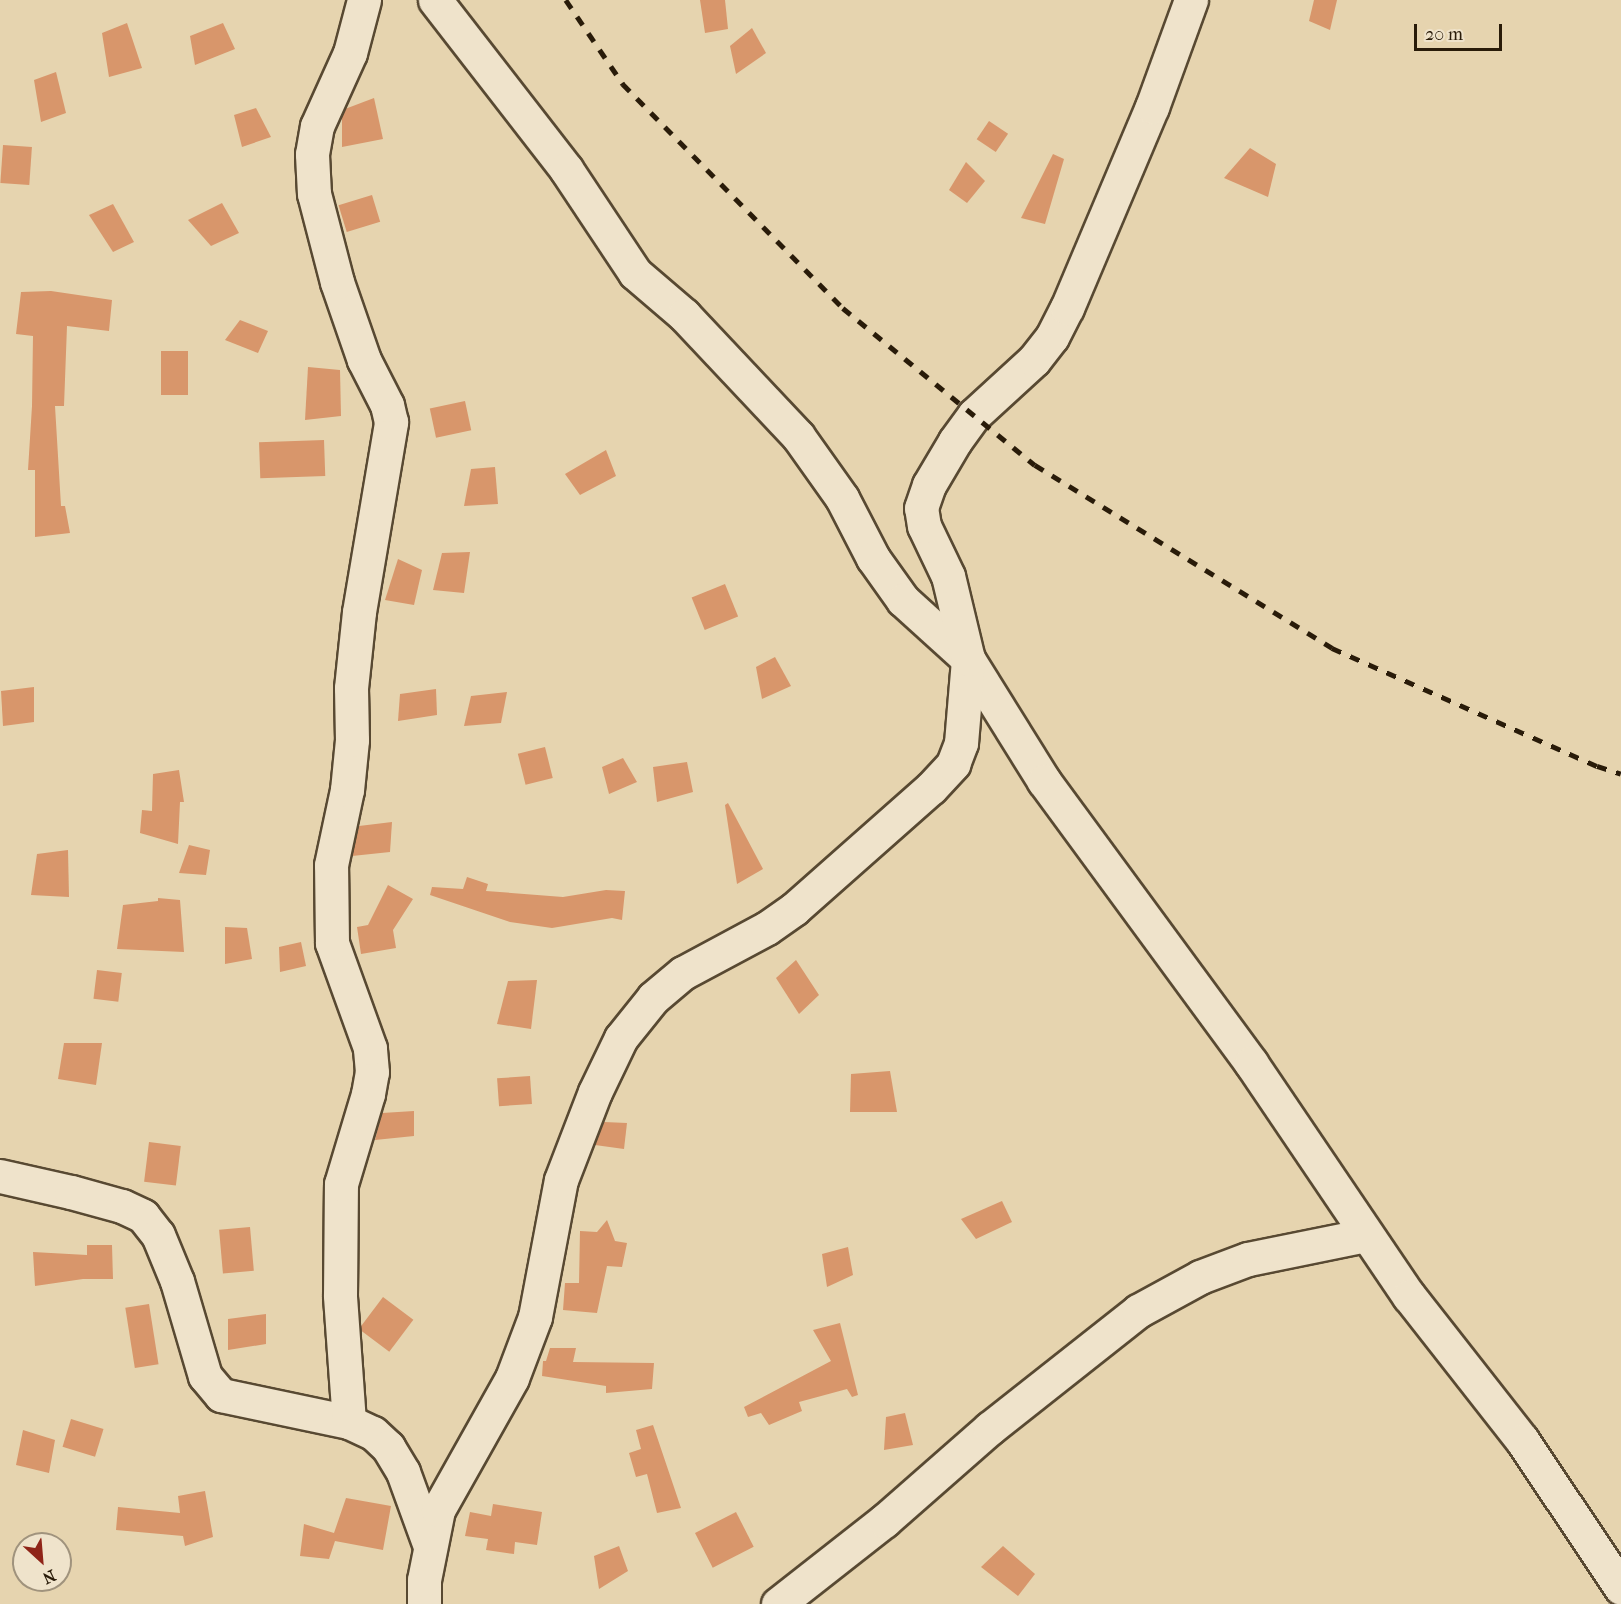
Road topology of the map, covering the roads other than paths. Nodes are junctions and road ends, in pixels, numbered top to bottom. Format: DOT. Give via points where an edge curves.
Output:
graph roads {
  1 [pos="364,0"];
  2 [pos="435,0"];
  3 [pos="1191,0"];
  4 [pos="968,659"];
  5 [pos="0,1176"];
  6 [pos="1366,1235"];
  7 [pos="349,1422"];
  8 [pos="430,1546"];
  9 [pos="1621,1588"];
  10 [pos="424,1604"];
  11 [pos="778,1604"];
  1 -- 7 [label="street" via="350,53 317,126 312,154 314,194 337,282 391,422 359,612 347,790 331,866 332,943 370,1048 372,1072 341,1184 340,1296"];
  2 -- 4 [label="street" via="566,169 635,273 684,315 798,436 842,498 873,558 903,600"];
  3 -- 4 [label="street" via="1121,181 1052,337 1034,360 974,415 929,485 921,508 924,526 948,576"];
  4 -- 6 [label="street" via="1044,781 1251,1063"];
  4 -- 8 [label="street" via="961,743 953,765 794,909 683,973 653,998 621,1038 561,1180 535,1317 512,1378 438,1510"];
  5 -- 7 [label="street" via="72,1192 143,1216 158,1235 177,1281 205,1376 221,1395"];
  6 -- 9 [label="street" via="1522,1440"];
  6 -- 11 [label="street" via="1248,1258 1200,1277 1138,1311"];
  7 -- 8 [label="street" via="373,1433 388,1447 403,1472"];
  8 -- 10 [label="street"];
}
